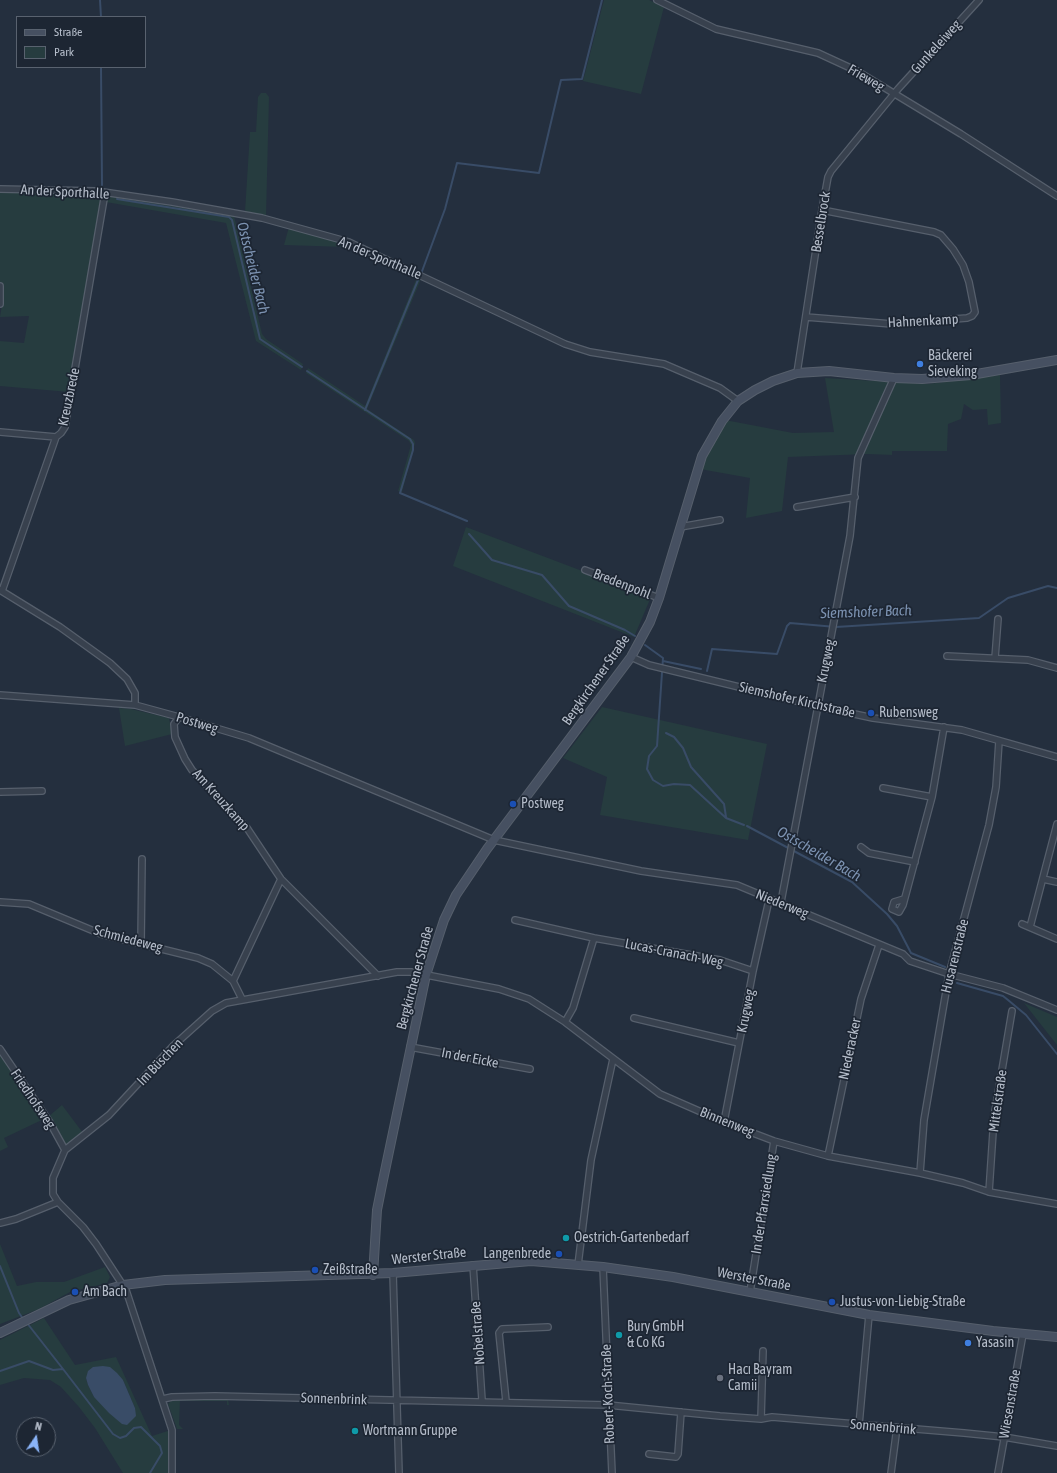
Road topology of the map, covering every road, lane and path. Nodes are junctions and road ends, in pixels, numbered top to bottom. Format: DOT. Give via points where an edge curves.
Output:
graph roads {
  1 [pos="657,0"];
  2 [pos="979,0"];
  3 [pos="894,94"];
  4 [pos="0,189"];
  5 [pos="105,193"];
  6 [pos="1057,196"];
  7 [pos="822,210"];
  8 [pos="0,286"];
  9 [pos="0,304"];
  10 [pos="806,317"];
  11 [pos="1057,360"];
  12 [pos="798,373"];
  13 [pos="894,378"];
  14 [pos="738,401"];
  15 [pos="0,432"];
  16 [pos="56,437"];
  17 [pos="855,497"];
  18 [pos="797,507"];
  19 [pos="720,520"];
  20 [pos="680,526"];
  21 [pos="585,570"];
  22 [pos="1,590"];
  23 [pos="659,598"];
  24 [pos="998,619"];
  25 [pos="947,656"];
  26 [pos="632,657"];
  27 [pos="995,658"];
  28 [pos="1057,668"];
  29 [pos="0,695"];
  30 [pos="135,705"];
  31 [pos="817,706"];
  32 [pos="178,717"];
  33 [pos="944,727"];
  34 [pos="999,741"];
  35 [pos="1057,757"];
  36 [pos="883,788"];
  37 [pos="42,791"];
  38 [pos="0,792"];
  39 [pos="932,797"];
  40 [pos="1057,826"];
  41 [pos="494,840"];
  42 [pos="861,847"];
  43 [pos="142,859"];
  44 [pos="915,862"];
  45 [pos="281,879"];
  46 [pos="1043,879"];
  47 [pos="1057,882"];
  48 [pos="904,899"];
  49 [pos="769,900"];
  50 [pos="0,902"];
  51 [pos="781,902"];
  52 [pos="515,920"];
  53 [pos="1022,924"];
  54 [pos="1030,927"];
  55 [pos="594,938"];
  56 [pos="1057,939"];
  57 [pos="141,943"];
  58 [pos="879,944"];
  59 [pos="753,971"];
  60 [pos="949,974"];
  61 [pos="426,975"];
  62 [pos="378,976"];
  63 [pos="233,981"];
  64 [pos="242,999"];
  65 [pos="1057,1010"];
  66 [pos="1012,1012"];
  67 [pos="634,1018"];
  68 [pos="565,1022"];
  69 [pos="739,1043"];
  70 [pos="410,1047"];
  71 [pos="0,1050"];
  72 [pos="613,1058"];
  73 [pos="530,1070"];
  74 [pos="724,1122"];
  75 [pos="774,1141"];
  76 [pos="65,1150"];
  77 [pos="828,1156"];
  78 [pos="920,1173"];
  79 [pos="989,1192"];
  80 [pos="58,1202"];
  81 [pos="1057,1204"];
  82 [pos="0,1223"];
  83 [pos="473,1265"];
  84 [pos="578,1265"];
  85 [pos="603,1267"];
  86 [pos="393,1273"];
  87 [pos="373,1275"];
  88 [pos="123,1286"];
  89 [pos="750,1292"];
  90 [pos="869,1315"];
  91 [pos="548,1327"];
  92 [pos="0,1333"];
  93 [pos="1023,1334"];
  94 [pos="1057,1337"];
  95 [pos="762,1351"];
  96 [pos="163,1399"];
  97 [pos="482,1400"];
  98 [pos="395,1401"];
  99 [pos="506,1401"];
  100 [pos="608,1405"];
  101 [pos="681,1412"];
  102 [pos="762,1419"];
  103 [pos="859,1425"];
  104 [pos="897,1428"];
  105 [pos="1004,1437"];
  106 [pos="1057,1446"];
  107 [pos="649,1454"];
  108 [pos="172,1473"];
  109 [pos="398,1473"];
  110 [pos="612,1473"];
  111 [pos="891,1473"];
  112 [pos="998,1473"];
  1 -- 3 [label="street, Frieweg" via="716,29 818,53 857,71"];
  2 -- 3 [label="street, Gunkeleiweg"];
  3 -- 6 [label="street, Frieweg"];
  3 -- 7 [label="street, Besselbrock" via="835,164 828,177"];
  4 -- 5 [label="street, An der Sporthalle"];
  5 -- 14 [label="street, An der Sporthalle" via="262,218 350,242 565,344 590,352 664,364 720,388"];
  5 -- 16 [label="street, Kreuzbrede" via="65,427 62,434"];
  7 -- 10 [label="street, Besselbrock"];
  7 -- 10 [label="street, Hahnenkamp" via="941,235 963,266 975,312 966,318 892,324"];
  8 -- 9 [label="street"];
  10 -- 12 [label="street, Besselbrock"];
  11 -- 13 [label="street, Bergkirchener Straße" via="971,375 922,379"];
  12 -- 13 [label="street, Bergkirchener Straße" via="829,371"];
  12 -- 14 [label="street, Bergkirchener Straße" via="773,381"];
  13 -- 17 [label="street, Krugweg" via="858,458"];
  14 -- 20 [label="street, Bergkirchener Straße" via="722,420 702,456"];
  15 -- 16 [label="street"];
  16 -- 22 [label="street, Kreuzbrede"];
  17 -- 18 [label="street"];
  17 -- 31 [label="street, Krugweg" via="850,536"];
  19 -- 20 [label="street"];
  20 -- 23 [label="street, Bergkirchener Straße"];
  21 -- 23 [label="street, Bredenpohl"];
  22 -- 30 [label="street" via="110,662 127,679 134,693"];
  23 -- 26 [label="street, Bergkirchener Straße"];
  24 -- 27 [label="street"];
  25 -- 27 [label="street"];
  26 -- 31 [label="street, Siemshofer Kirchstraße" via="649,665"];
  26 -- 41 [label="street, Bergkirchener Straße"];
  27 -- 28 [label="street" via="1028,660"];
  29 -- 30 [label="street, Postweg"];
  30 -- 32 [label="street, Postweg"];
  31 -- 33 [label="street, Siemshofer Kirchstraße" via="873,718"];
  31 -- 51 [label="street, Krugweg"];
  32 -- 41 [label="street, Postweg" via="249,738"];
  32 -- 45 [label="street, Am Kreuzkamp" via="174,724 175,737 184,759 247,828"];
  33 -- 34 [label="street, Siemshofer Kirchstraße"];
  33 -- 39 [label="street"];
  34 -- 35 [label="street, Siemshofer Kirchstraße"];
  34 -- 60 [label="street, Husarenstraße" via="996,787 989,825"];
  36 -- 39 [label="street"];
  37 -- 38 [label="street"];
  39 -- 44 [label="street"];
  40 -- 46 [label="street"];
  41 -- 49 [label="street, Niederweg" via="641,871 737,885"];
  41 -- 61 [label="street, Bergkirchener Straße" via="464,882 450,907 437,936"];
  42 -- 44 [label="street" via="870,853"];
  43 -- 57 [label="street"];
  44 -- 48 [label="street"];
  45 -- 62 [label="street, Am Kreuzkamp"];
  45 -- 63 [label="street"];
  46 -- 47 [label="street"];
  46 -- 54 [label="street"];
  49 -- 51 [label="street, Niederweg"];
  49 -- 59 [label="street, Krugweg"];
  50 -- 57 [label="street, Schmiedeweg" via="29,904 101,934"];
  51 -- 58 [label="street, Niederweg"];
  52 -- 55 [label="street, Lucas-Cranach-Weg"];
  53 -- 54 [label="street"];
  54 -- 56 [label="street"];
  55 -- 59 [label="street, Lucas-Cranach-Weg" via="720,960"];
  55 -- 68 [label="street" via="573,1008"];
  57 -- 63 [label="street, Schmiedeweg" via="198,958 212,964"];
  58 -- 60 [label="street, Niederweg" via="903,954 910,961"];
  58 -- 77 [label="street, Niederacker" via="861,999"];
  59 -- 69 [label="street, Krugweg"];
  60 -- 65 [label="street, Niederweg" via="1003,988"];
  60 -- 78 [label="street, Husarenstraße" via="924,1120"];
  61 -- 62 [label="street, Im Büschen" via="397,972"];
  61 -- 68 [label="street, Binnenweg" via="512,992 529,999"];
  61 -- 70 [label="street, Bergkirchener Straße"];
  62 -- 64 [label="street, Im Büschen"];
  63 -- 64 [label="street, Schmiedeweg"];
  64 -- 76 [label="street, Im Büschen" via="226,1002 212,1011 172,1046 121,1104"];
  66 -- 79 [label="street, Mittelstraße" via="994,1117"];
  67 -- 69 [label="street"];
  68 -- 72 [label="street, Binnenweg"];
  69 -- 74 [label="street, Krugweg"];
  70 -- 73 [label="street, In der Eicke"];
  70 -- 87 [label="street, Bergkirchener Straße" via="377,1210"];
  71 -- 76 [label="street, Friedhofsweg" via="49,1121"];
  72 -- 74 [label="street, Binnenweg" via="660,1094"];
  72 -- 84 [label="street" via="591,1160"];
  74 -- 75 [label="street, Binnenweg"];
  75 -- 77 [label="street, Binnenweg"];
  75 -- 89 [label="street, In der Pfarrsiedlung"];
  76 -- 80 [label="street, Im Büschen" via="53,1178 53,1194"];
  77 -- 78 [label="street, Binnenweg"];
  78 -- 79 [label="street, Binnenweg"];
  79 -- 81 [label="street, Binnenweg"];
  80 -- 82 [label="street"];
  80 -- 88 [label="street, Im Büschen" via="96,1244"];
  83 -- 84 [label="street, Werster Straße" via="531,1261"];
  83 -- 86 [label="street, Werster Straße"];
  83 -- 97 [label="street, Nobelstraße"];
  84 -- 85 [label="street, Werster Straße"];
  85 -- 89 [label="street, Werster Straße"];
  85 -- 100 [label="street, Robert-Koch-Straße"];
  86 -- 87 [label="street, Werster Straße"];
  86 -- 98 [label="street"];
  87 -- 88 [label="street, Werster Straße" via="165,1280"];
  88 -- 92 [label="street, Werster Straße" via="69,1300"];
  88 -- 96 [label="street"];
  89 -- 90 [label="street, Werster Straße"];
  90 -- 93 [label="street, Werster Straße"];
  90 -- 103 [label="street"];
  91 -- 99 [label="street" via="502,1329 500,1333"];
  93 -- 94 [label="street, Werster Straße"];
  93 -- 105 [label="street, Wiesenstraße"];
  95 -- 102 [label="street"];
  96 -- 98 [label="street, Sonnenbrink" via="202,1396"];
  96 -- 108 [label="street" via="172,1430"];
  97 -- 98 [label="street, Sonnenbrink"];
  97 -- 99 [label="street, Sonnenbrink"];
  98 -- 109 [label="street"];
  99 -- 100 [label="street, Sonnenbrink"];
  100 -- 101 [label="street, Sonnenbrink"];
  100 -- 110 [label="street, Robert-Koch-Straße"];
  101 -- 102 [label="street, Sonnenbrink"];
  101 -- 107 [label="street" via="676,1457"];
  102 -- 103 [label="street, Sonnenbrink" via="772,1417"];
  103 -- 104 [label="street, Sonnenbrink"];
  104 -- 105 [label="street, Sonnenbrink"];
  104 -- 111 [label="street"];
  105 -- 106 [label="street, Sonnenbrink"];
  105 -- 112 [label="street, Wiesenstraße"];
}
